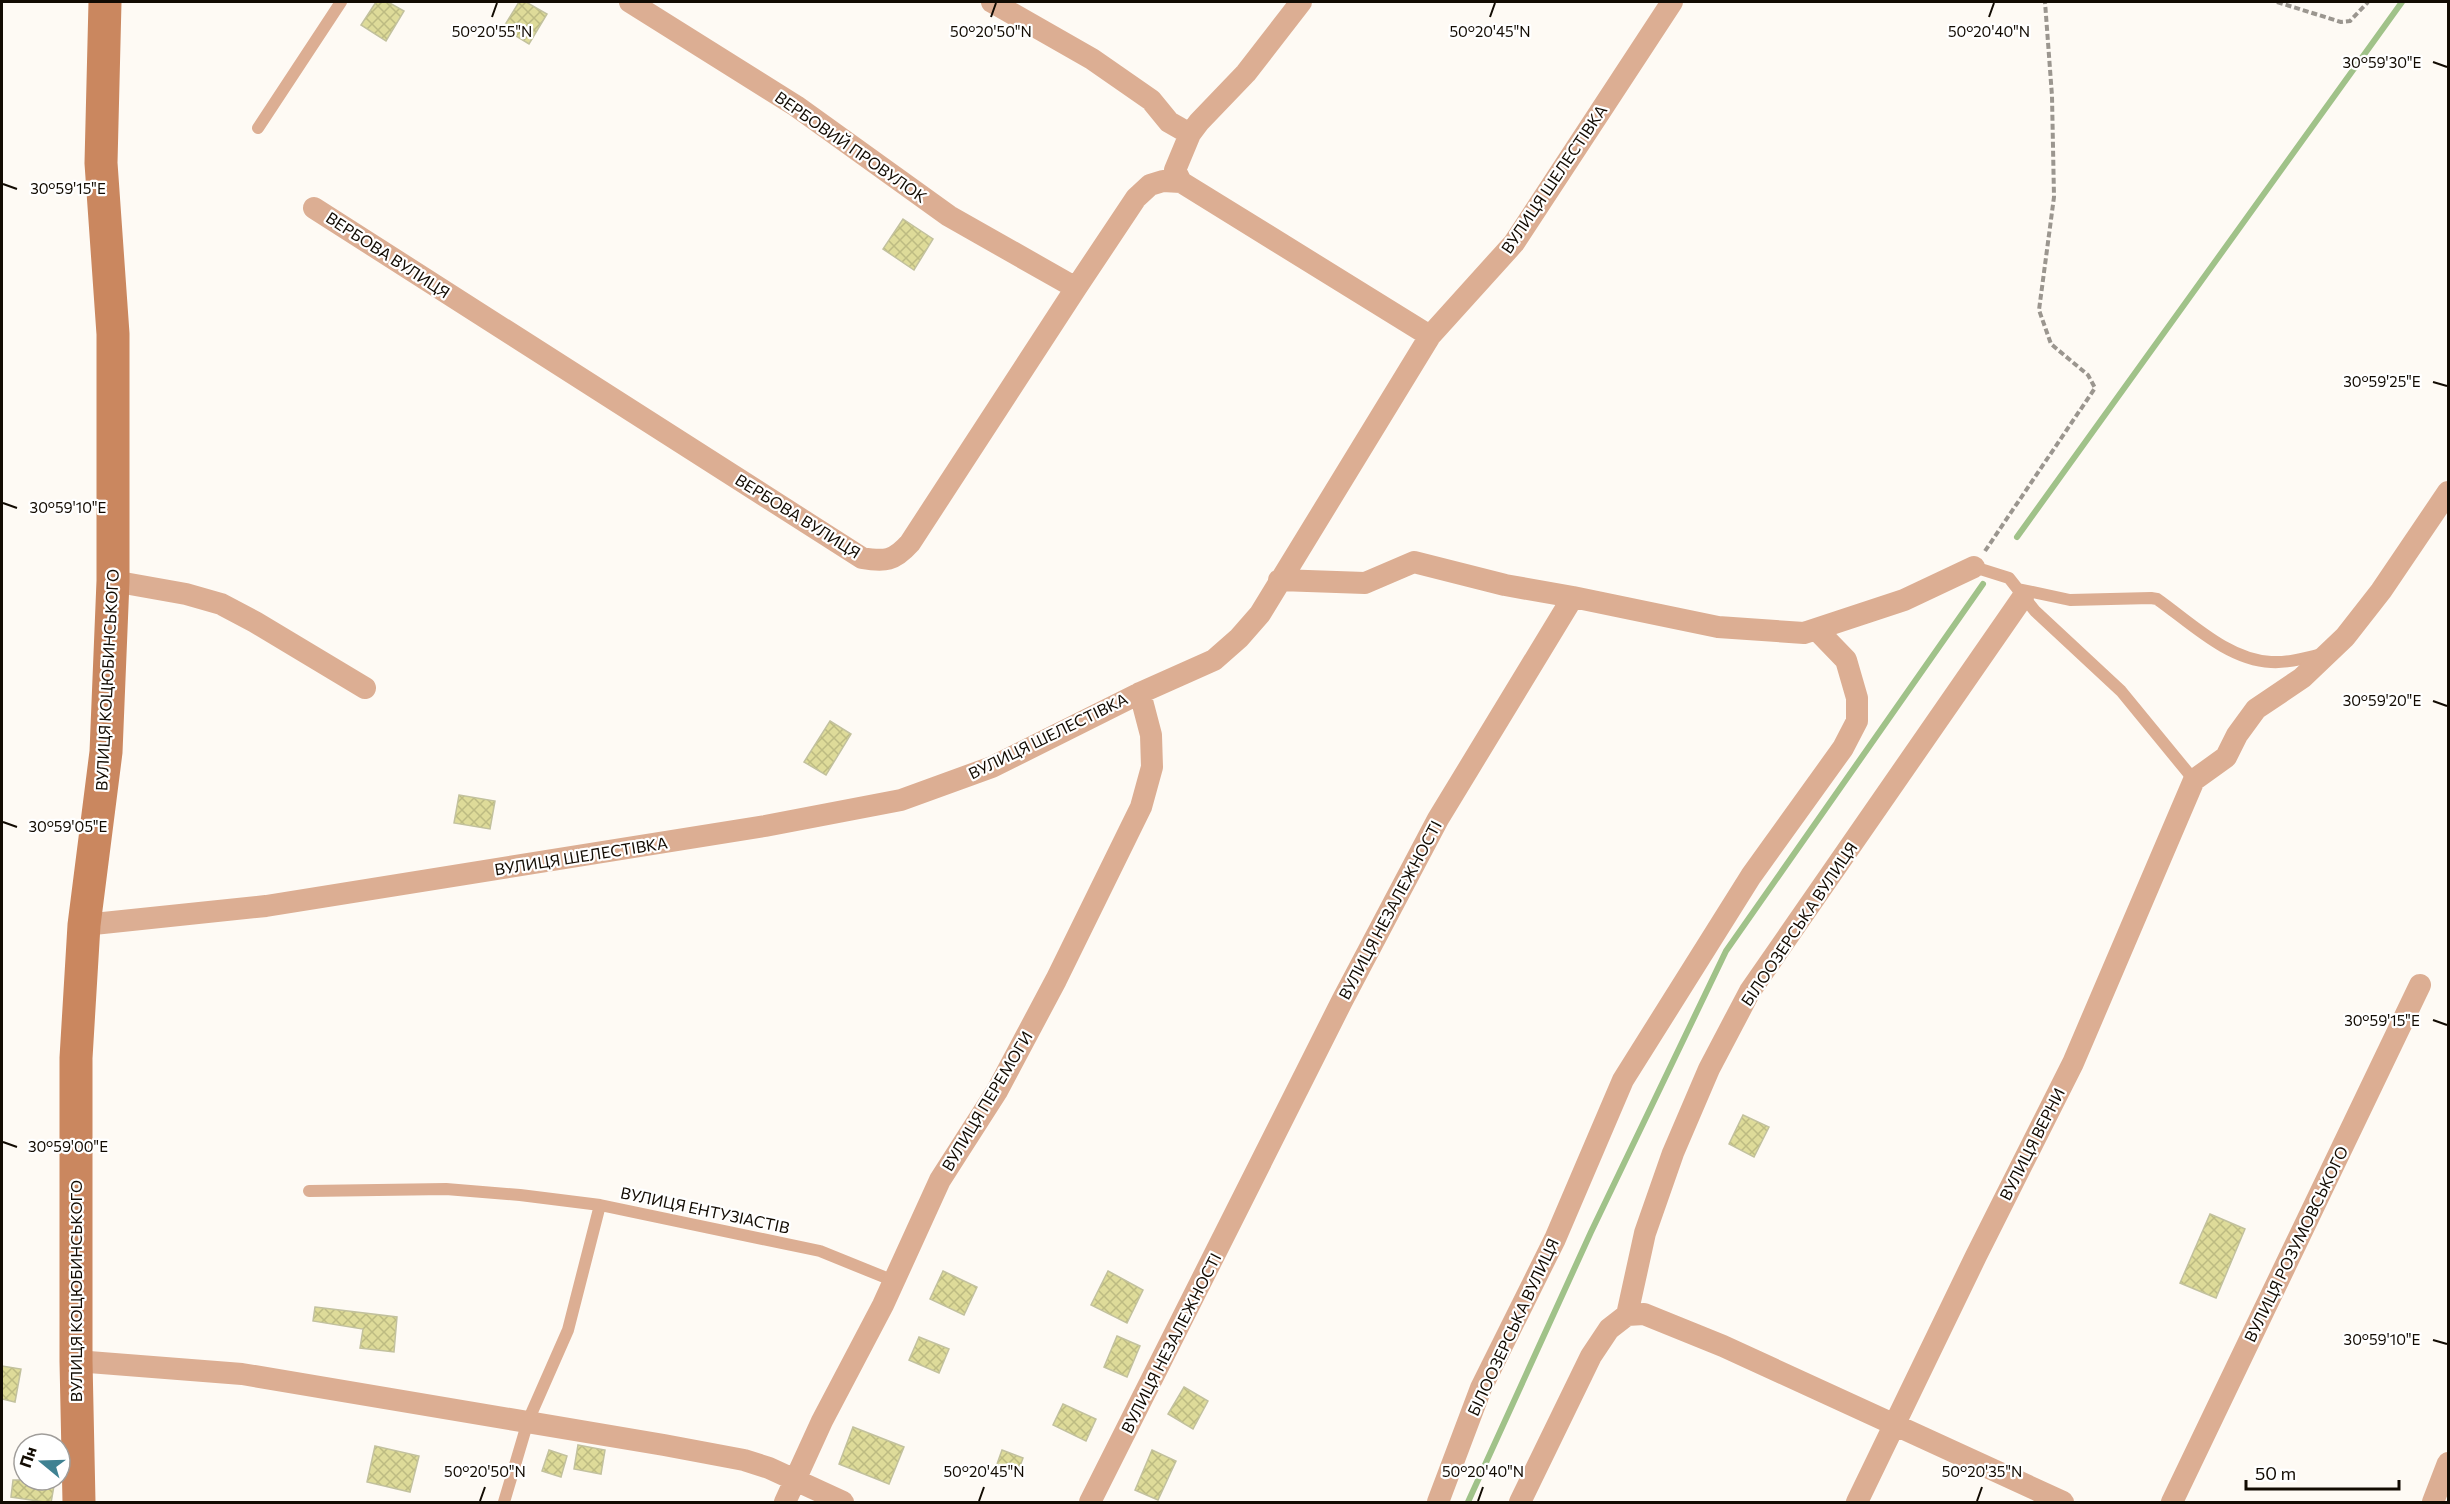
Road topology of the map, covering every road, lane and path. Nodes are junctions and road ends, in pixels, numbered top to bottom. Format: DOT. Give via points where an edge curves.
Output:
graph roads {
  1 [pos="105,2"];
  2 [pos="340,2"];
  3 [pos="630,2"];
  4 [pos="992,2"];
  5 [pos="1301,2"];
  6 [pos="1672,2"];
  7 [pos="2045,2"];
  8 [pos="2277,2"];
  9 [pos="2368,2"];
  10 [pos="258,128"];
  11 [pos="1190,135"];
  12 [pos="1181,182"];
  13 [pos="314,208"];
  14 [pos="1076,288"];
  15 [pos="1430,336"];
  16 [pos="2448,492"];
  17 [pos="1974,567"];
  18 [pos="1279,580"];
  19 [pos="113,581"];
  20 [pos="2020,593"];
  21 [pos="1573,597"];
  22 [pos="1817,630"];
  23 [pos="2329,652"];
  24 [pos="365,688"];
  25 [pos="1140,693"];
  26 [pos="2194,780"];
  27 [pos="84,925"];
  28 [pos="2420,985"];
  29 [pos="309,1191"];
  30 [pos="600,1205"];
  31 [pos="894,1281"];
  32 [pos="1627,1315"];
  33 [pos="76,1361"];
  34 [pos="528,1421"];
  35 [pos="1894,1424"];
  36 [pos="2448,1462"];
  37 [pos="795,1480"];
  38 [pos="79,1503"];
  39 [pos="504,1503"];
  40 [pos="785,1503"];
  41 [pos="843,1503"];
  42 [pos="1090,1503"];
  43 [pos="1438,1503"];
  44 [pos="1520,1503"];
  45 [pos="1857,1503"];
  46 [pos="2063,1503"];
  47 [pos="2172,1503"];
  48 [pos="2433,1503"];
  1 -- 19 [label="street, ВУЛИЦЯ КОЦЮБИНСЬКОГО" via="101,163 113,334"];
  2 -- 10 [label="lane"];
  3 -- 14 [label="street, ВЕРБОВИЙ ПРОВУЛОК" via="796,106 949,216"];
  4 -- 11 [label="street" via="1092,59 1151,100 1169,122"];
  5 -- 11 [label="street" via="1246,73"];
  6 -- 15 [label="street, ВУЛИЦЯ ШЕЛЕСТІВКА" via="1514,243"];
  7 -- 17 [label="path" via="2054,197 2039,310 2051,344 2088,375 2095,388"];
  8 -- 9 [label="path" via="2341,22 2350,21"];
  11 -- 12 [label="street" via="1175,170"];
  12 -- 14 [label="street, ВЕРБОВА ВУЛИЦЯ" via="1163,181 1143,192"];
  12 -- 15 [label="street"];
  13 -- 14 [label="street, ВЕРБОВА ВУЛИЦЯ" via="862,558 881,561 899,555 910,543"];
  15 -- 18 [label="street, ВУЛИЦЯ ШЕЛЕСТІВКА"];
  16 -- 23 [label="street" via="2381,591 2345,638"];
  17 -- 20 [label="lane" via="2008,578"];
  17 -- 22 [label="street" via="1904,600"];
  18 -- 21 [label="street" via="1365,583 1414,562"];
  18 -- 25 [label="street, ВУЛИЦЯ ШЕЛЕСТІВКА" via="1260,614 1214,660"];
  19 -- 24 [label="street" via="221,604"];
  19 -- 27 [label="street, ВУЛИЦЯ КОЦЮБИНСЬКОГО" via="106,752"];
  20 -- 23 [label="lane" via="2070,600 2157,599 2226,648 2269,662 2291,662"];
  20 -- 26 [label="lane" via="2121,691"];
  20 -- 32 [label="street, БІЛООЗЕРСЬКА ВУЛИЦЯ" via="1750,992 1709,1069 1673,1153 1645,1233"];
  21 -- 22 [label="street" via="1718,627 1765,632"];
  21 -- 42 [label="street, ВУЛИЦЯ НЕЗАЛЕЖНОСТІ" via="1427,839"];
  22 -- 43 [label="street, БІЛООЗЕРСЬКА ВУЛИЦЯ" via="1846,660 1857,698 1857,721 1843,748 1751,876 1623,1080 1555,1239 1481,1388"];
  23 -- 26 [label="street" via="2302,678 2256,709 2226,757"];
  25 -- 27 [label="street, ВУЛИЦЯ ШЕЛЕСТІВКА" via="992,767 901,800 765,826 266,906"];
  25 -- 31 [label="street, ВУЛИЦЯ ПЕРЕМОГИ" via="1151,735 1152,767 1141,807 997,1091 940,1180"];
  26 -- 35 [label="street, ВУЛИЦЯ ВЕРНИ" via="2073,1063"];
  27 -- 33 [label="street, ВУЛИЦЯ КОЦЮБИНСЬКОГО" via="76,1058"];
  28 -- 47 [label="street, ВУЛИЦЯ РОЗУМОВСЬКОГО"];
  29 -- 30 [label="lane" via="446,1189"];
  30 -- 31 [label="lane, ВУЛИЦЯ ЕНТУЗІАСТІВ" via="820,1251"];
  30 -- 34 [label="lane, ВУЛИЦЯ ЕНТУЗІАСТІВ" via="568,1330"];
  31 -- 37 [label="street, ВУЛИЦЯ ПЕРЕМОГИ"];
  32 -- 35 [label="street" via="1644,1314 1694,1334"];
  32 -- 44 [label="street" via="1609,1329 1591,1356"];
  33 -- 34 [label="street" via="242,1374"];
  33 -- 38 [label="street, ВУЛИЦЯ КОЦЮБИНСЬКОГО"];
  34 -- 37 [label="street" via="744,1460"];
  34 -- 39 [label="lane, ВУЛИЦЯ ЕНТУЗІАСТІВ"];
  35 -- 45 [label="street, ВУЛИЦЯ ВЕРНИ"];
  35 -- 46 [label="street"];
  36 -- 48 [label="street"];
  37 -- 40 [label="street, ВУЛИЦЯ ПЕРЕМОГИ"];
  37 -- 41 [label="street"];
}
